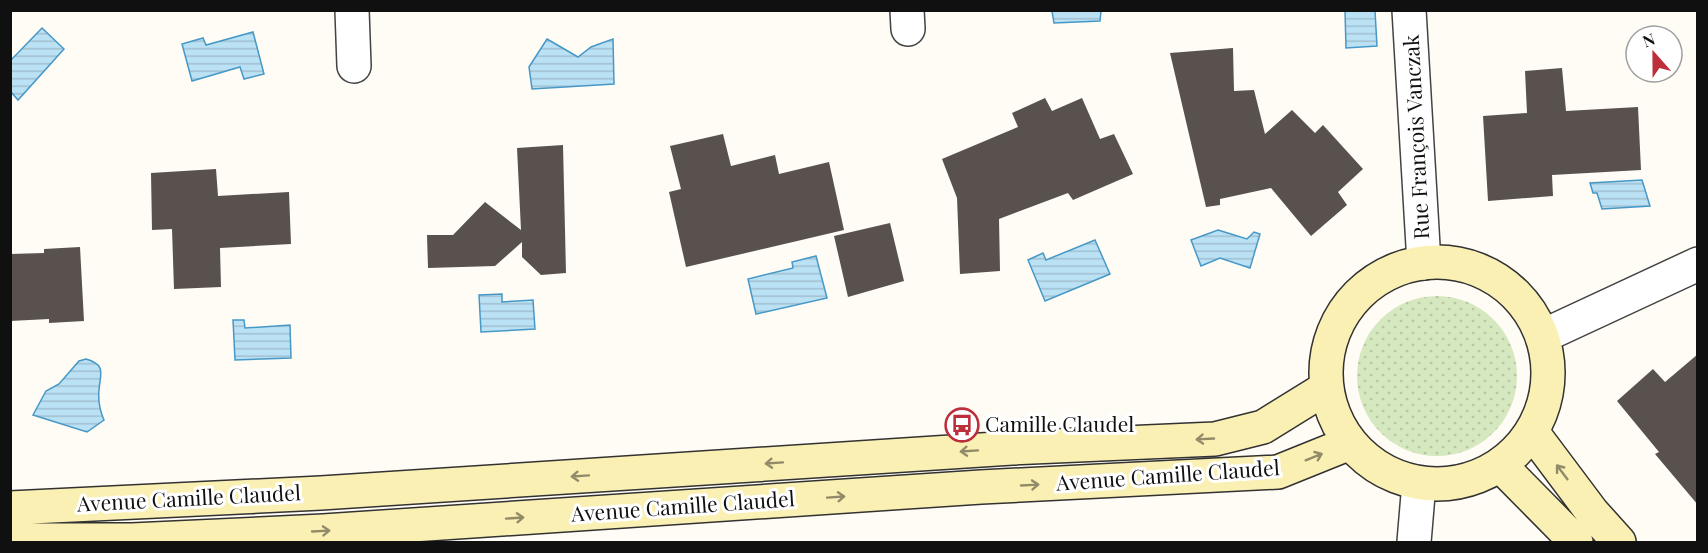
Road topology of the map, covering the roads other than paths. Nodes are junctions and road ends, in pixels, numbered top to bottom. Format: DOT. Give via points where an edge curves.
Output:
graph roads {
  1 [pos="352,10"];
  2 [pos="1409,10"];
  3 [pos="354,66"];
  4 [pos="1424,262"];
  5 [pos="1698,264"];
  6 [pos="1543,336"];
  7 [pos="1326,388"];
  8 [pos="1532,432"];
  9 [pos="1350,443"];
  10 [pos="1500,465"];
  11 [pos="1419,483"];
  12 [pos="10,508"];
  13 [pos="10,540"];
  14 [pos="1414,543"];
  15 [pos="1576,543"];
  16 [pos="1618,543"];
  1 -- 3 [label="street"];
  2 -- 4 [label="street, Rue François Vanczak"];
  4 -- 6 [label="main road" via="1474,268 1496,279 1532,314"];
  4 -- 7 [label="main road" via="1395,270 1370,284 1349,305 1334,330 1326,358"];
  5 -- 6 [label="street"];
  6 -- 8 [label="main road" via="1548,385 1543,410"];
  7 -- 9 [label="main road" via="1334,417"];
  7 -- 12 [label="main road, Avenue Camille Claudel, one-way" via="1263,427 1215,439"];
  8 -- 10 [label="main road"];
  16 -- 8 [label="main road, one-way"];
  9 -- 11 [label="main road" via="1381,470"];
  13 -- 9 [label="main road, Avenue Camille Claudel, one-way" via="132,540 323,531 1278,472"];
  10 -- 11 [label="main road" via="1475,478 1448,484"];
  10 -- 15 [label="main road"];
  11 -- 14 [label="street"];
}
